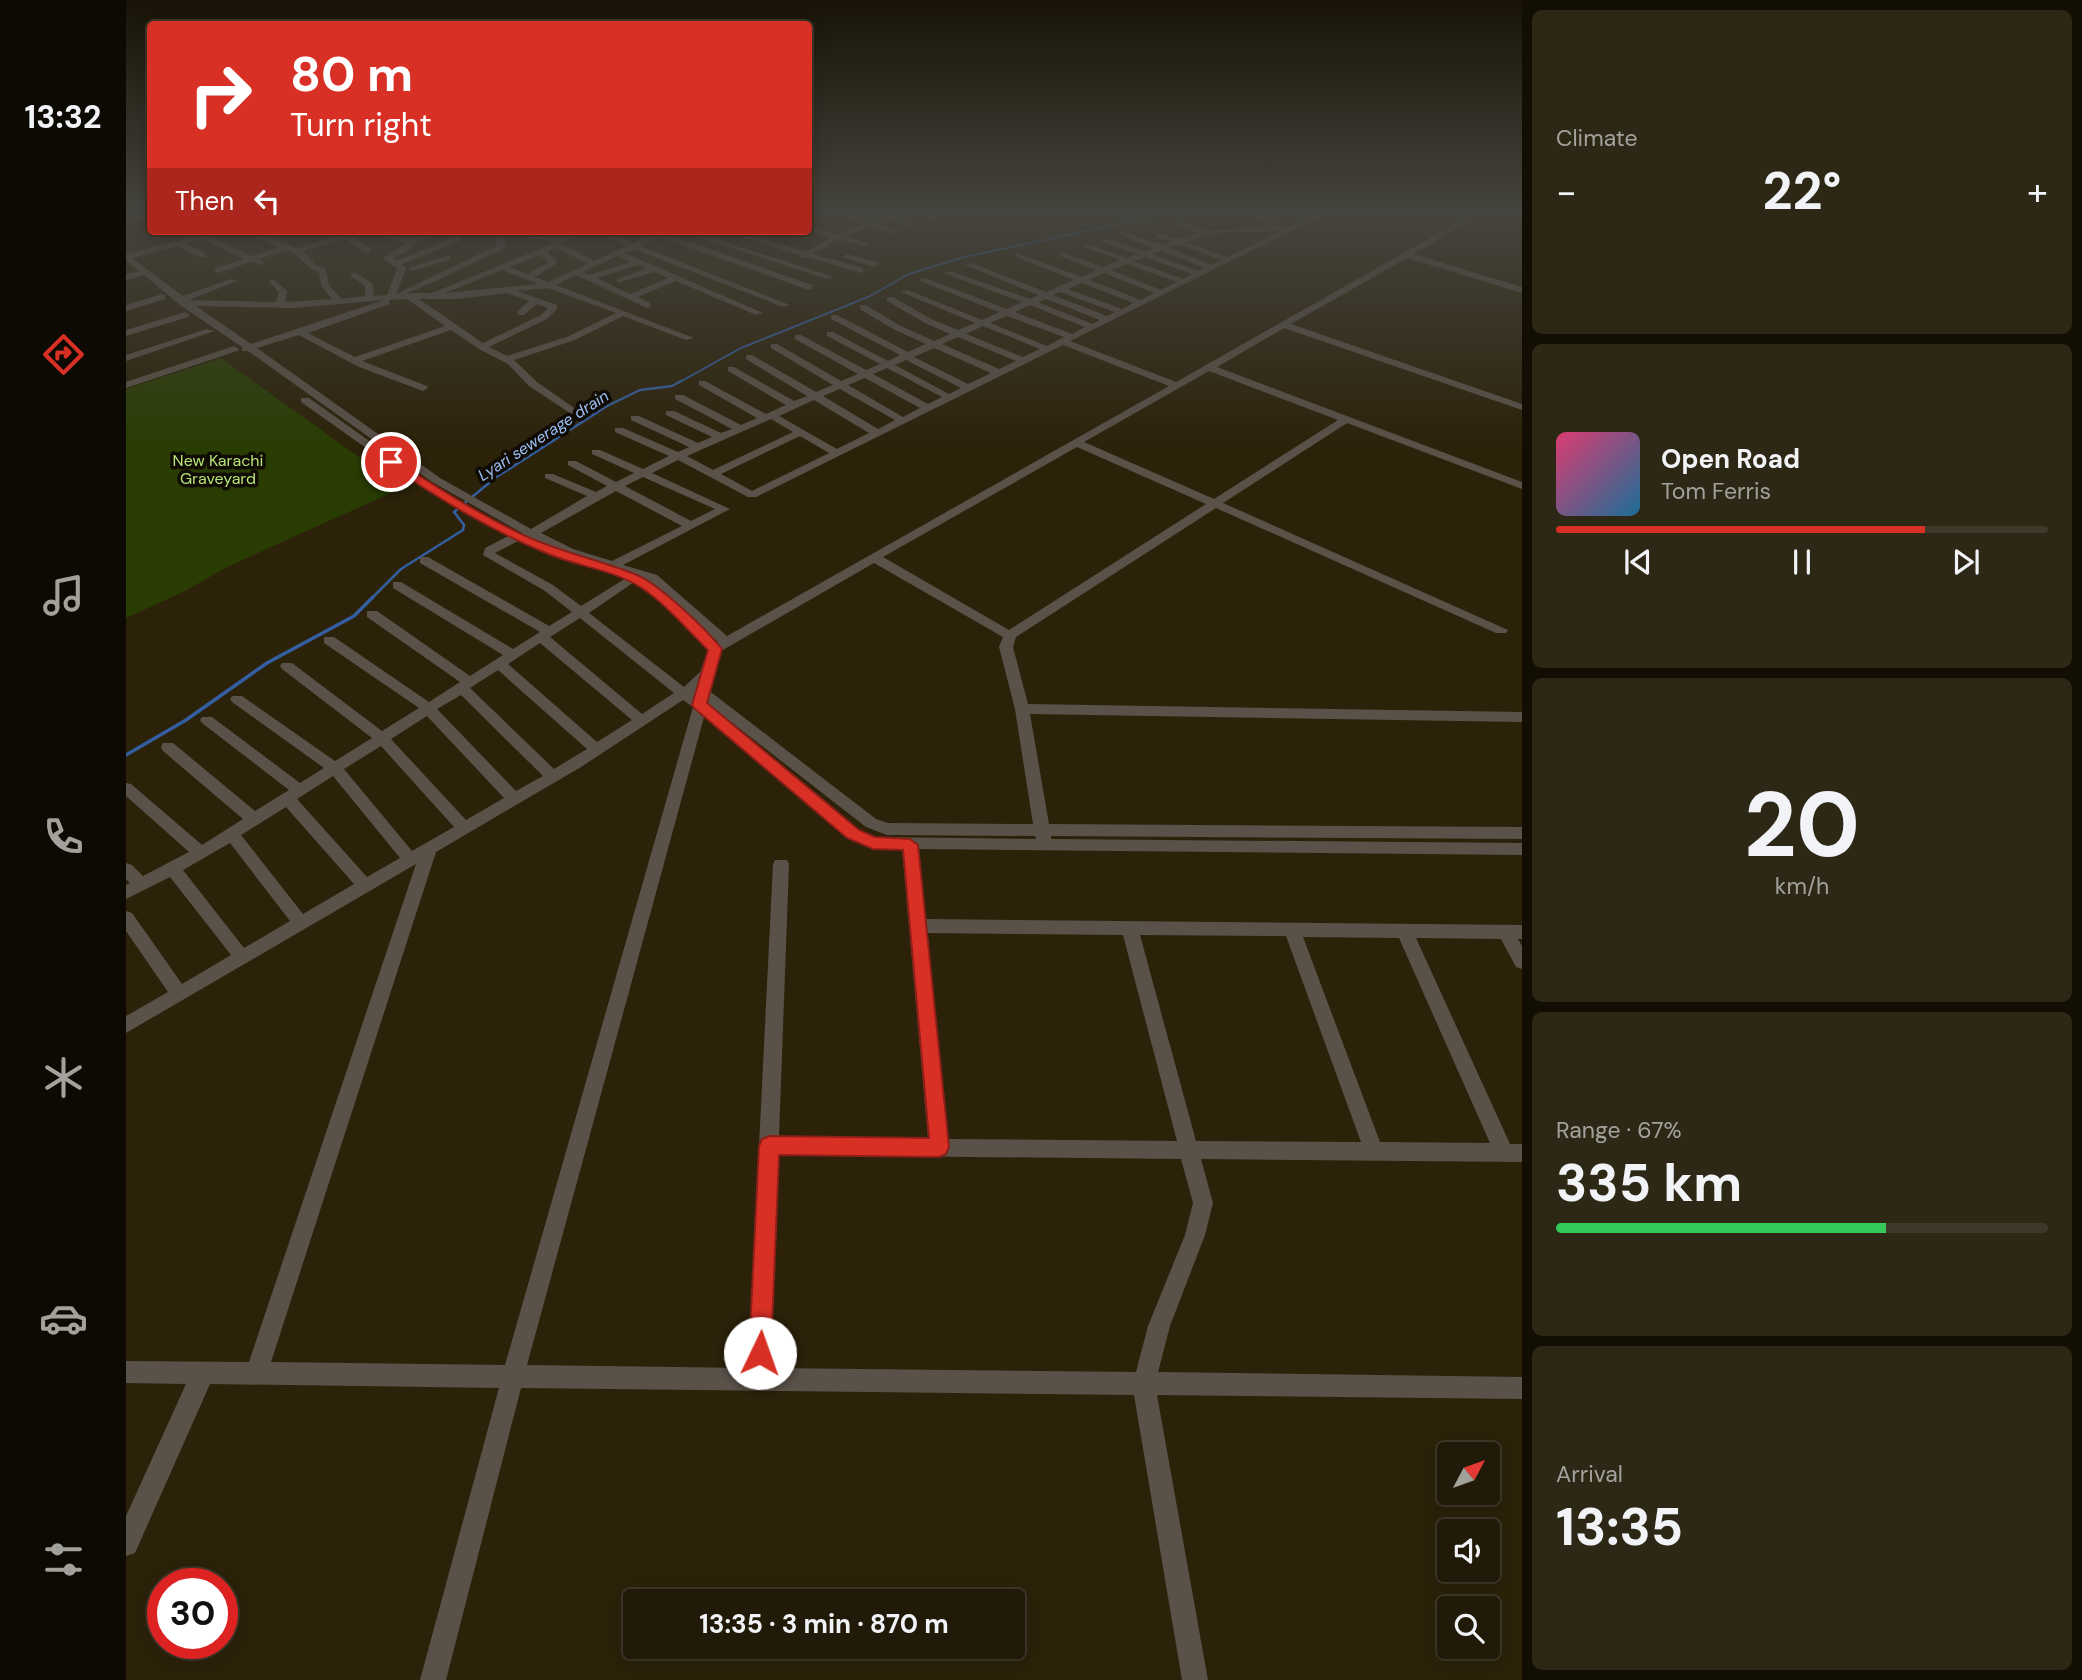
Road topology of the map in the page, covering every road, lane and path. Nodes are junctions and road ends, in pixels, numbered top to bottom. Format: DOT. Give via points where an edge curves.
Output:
graph roads {
  1 [pos="155,291"];
  2 [pos="163,291"];
  3 [pos="207,291"];
  4 [pos="283,291"];
  5 [pos="330,291"];
  6 [pos="369,291"];
  7 [pos="399,291"];
  8 [pos="409,291"];
  9 [pos="444,291"];
  10 [pos="500,291"];
  11 [pos="507,291"];
  12 [pos="565,291"];
  13 [pos="619,291"];
  14 [pos="644,291"];
  15 [pos="707,291"];
  16 [pos="750,291"];
  17 [pos="952,291"];
  18 [pos="1000,291"];
  19 [pos="1036,291"];
  20 [pos="1054,291"];
  21 [pos="1066,291"];
  22 [pos="1112,291"];
  23 [pos="1157,291"];
  24 [pos="1164,291"];
  25 [pos="1343,291"];
  26 [pos="905,292"];
  27 [pos="1161,293"];
  28 [pos="1045,295"];
  29 [pos="399,296"];
  30 [pos="433,296"];
  31 [pos="162,297"];
  32 [pos="631,297"];
  33 [pos="370,298"];
  34 [pos="890,299"];
  35 [pos="536,300"];
  36 [pos="338,301"];
  37 [pos="180,302"];
  38 [pos="1030,302"];
  39 [pos="1141,303"];
  40 [pos="647,304"];
  41 [pos="280,305"];
  42 [pos="786,305"];
  43 [pos="863,307"];
  44 [pos="126,308"];
  45 [pos="1006,312"];
  46 [pos="1122,312"];
  47 [pos="521,313"];
  48 [pos="623,313"];
  49 [pos="759,313"];
  50 [pos="185,315"];
  51 [pos="834,317"];
  52 [pos="1108,320"];
  53 [pos="982,323"];
  54 [pos="1284,325"];
  55 [pos="453,326"];
  56 [pos="1092,327"];
  57 [pos="210,331"];
  58 [pos="126,332"];
  59 [pos="300,332"];
  60 [pos="959,333"];
  61 [pos="830,334"];
  62 [pos="798,337"];
  63 [pos="689,338"];
  64 [pos="1067,340"];
  65 [pos="934,344"];
  66 [pos="774,346"];
  67 [pos="250,347"];
  68 [pos="482,347"];
  69 [pos="1047,349"];
  70 [pos="236,350"];
  71 [pos="906,356"];
  72 [pos="749,357"];
  73 [pos="126,358"];
  74 [pos="507,359"];
  75 [pos="354,360"];
  76 [pos="1024,361"];
  77 [pos="886,364"];
  78 [pos="1211,368"];
  79 [pos="731,369"];
  80 [pos="999,373"];
  81 [pos="864,374"];
  82 [pos="702,383"];
  83 [pos="126,385"];
  84 [pos="840,385"];
  85 [pos="1178,386"];
  86 [pos="423,388"];
  87 [pos="968,388"];
  88 [pos="817,395"];
  89 [pos="679,397"];
  90 [pos="950,398"];
  91 [pos="793,405"];
  92 [pos="1522,407"];
  93 [pos="928,408"];
  94 [pos="573,412"];
  95 [pos="670,413"];
  96 [pos="767,416"];
  97 [pos="635,418"];
  98 [pos="1347,419"];
  99 [pos="903,421"];
  100 [pos="739,428"];
  101 [pos="619,430"];
  102 [pos="801,432"];
  103 [pos="877,433"];
  104 [pos="720,436"];
  105 [pos="1077,443"];
  106 [pos="697,447"];
  107 [pos="596,452"];
  108 [pos="837,453"];
  109 [pos="678,456"];
  110 [pos="572,463"];
  111 [pos="644,472"];
  112 [pos="713,474"];
  113 [pos="549,477"];
  114 [pos="615,486"];
  115 [pos="1522,486"];
  116 [pos="442,489"];
  117 [pos="597,496"];
  118 [pos="1216,505"];
  119 [pos="691,526"];
  120 [pos="522,535"];
  121 [pos="875,558"];
  122 [pos="424,560"];
  123 [pos="610,567"];
  124 [pos="634,578"];
  125 [pos="397,585"];
  126 [pos="579,613"];
  127 [pos="372,614"];
  128 [pos="1501,630"];
  129 [pos="545,635"];
  130 [pos="1010,635"];
  131 [pos="329,640"];
  132 [pos="721,646"];
  133 [pos="513,655"];
  134 [pos="499,664"];
  135 [pos="287,666"];
  136 [pos="466,685"];
  137 [pos="698,690"];
  138 [pos="237,699"];
  139 [pos="428,708"];
  140 [pos="1022,709"];
  141 [pos="1522,717"];
  142 [pos="207,720"];
  143 [pos="642,721"];
  144 [pos="382,738"];
  145 [pos="168,747"];
  146 [pos="597,750"];
  147 [pos="334,768"];
  148 [pos="552,777"];
  149 [pos="126,788"];
  150 [pos="293,794"];
  151 [pos="514,799"];
  152 [pos="254,819"];
  153 [pos="464,828"];
  154 [pos="231,833"];
  155 [pos="1522,833"];
  156 [pos="1044,838"];
  157 [pos="910,845"];
  158 [pos="429,848"];
  159 [pos="1522,849"];
  160 [pos="201,853"];
  161 [pos="410,859"];
  162 [pos="781,864"];
  163 [pos="172,868"];
  164 [pos="126,869"];
  165 [pos="364,885"];
  166 [pos="133,889"];
  167 [pos="126,918"];
  168 [pos="300,922"];
  169 [pos="918,926"];
  170 [pos="1130,928"];
  171 [pos="1292,930"];
  172 [pos="1405,931"];
  173 [pos="1514,932"];
  174 [pos="242,957"];
  175 [pos="1522,962"];
  176 [pos="179,994"];
  177 [pos="126,1025"];
  178 [pos="769,1146"];
  179 [pos="939,1147"];
  180 [pos="1190,1150"];
  181 [pos="1374,1152"];
  182 [pos="1513,1153"];
  183 [pos="126,1372"];
  184 [pos="203,1373"];
  185 [pos="257,1373"];
  186 [pos="513,1376"];
  187 [pos="759,1379"];
  188 [pos="1144,1384"];
  189 [pos="1522,1388"];
  190 [pos="126,1544"];
  191 [pos="433,1680"];
  192 [pos="1195,1680"];
  1 -- 31 [label="street"];
  2 -- 37 [label="street"];
  3 -- 37 [label="street"];
  4 -- 41 [label="street"];
  5 -- 36 [label="street"];
  6 -- 33 [label="street"];
  7 -- 29 [label="street"];
  8 -- 29 [label="street"];
  9 -- 30 [label="street"];
  10 -- 30 [label="street"];
  11 -- 35 [label="street"];
  12 -- 48 [label="street"];
  13 -- 32 [label="street"];
  14 -- 32 [label="street"];
  15 -- 49 [label="street"];
  16 -- 42 [label="street"];
  17 -- 45 [label="street"];
  18 -- 38 [label="street"];
  19 -- 28 [label="street"];
  20 -- 28 [label="street"];
  21 -- 46 [label="street"];
  22 -- 39 [label="street"];
  23 -- 27 [label="street"];
  24 -- 27 [label="street"];
  25 -- 54 [label="street"];
  26 -- 53 [label="street"];
  27 -- 39 [label="street"];
  28 -- 38 [label="street"];
  28 -- 52 [label="street"];
  29 -- 30 [label="street"];
  29 -- 33 [label="street"];
  29 -- 55 [label="street"];
  29 -- 59 [label="street"];
  31 -- 37 [label="street"];
  31 -- 44 [label="street"];
  32 -- 40 [label="street"];
  33 -- 36 [label="street"];
  34 -- 60 [label="street"];
  35 -- 47 [label="street"];
  35 -- 68 [label="street" via="554,307 544,317"];
  36 -- 41 [label="street"];
  37 -- 41 [label="street"];
  37 -- 50 [label="street"];
  37 -- 67 [label="street"];
  38 -- 45 [label="street"];
  38 -- 56 [label="street"];
  39 -- 46 [label="street"];
  43 -- 65 [label="street"];
  45 -- 53 [label="street"];
  45 -- 64 [label="street"];
  46 -- 52 [label="street"];
  48 -- 63 [label="street"];
  48 -- 74 [label="street" via="572,338"];
  50 -- 57 [label="street"];
  50 -- 58 [label="street"];
  51 -- 71 [label="street"];
  52 -- 56 [label="street"];
  53 -- 60 [label="street"];
  53 -- 69 [label="street"];
  54 -- 78 [label="street"];
  54 -- 92 [label="street"];
  55 -- 68 [label="street"];
  55 -- 75 [label="street"];
  56 -- 64 [label="street"];
  57 -- 70 [label="street"];
  57 -- 73 [label="street"];
  59 -- 67 [label="street"];
  59 -- 75 [label="street"];
  60 -- 65 [label="street"];
  60 -- 76 [label="street"];
  61 -- 77 [label="street"];
  62 -- 81 [label="street"];
  64 -- 69 [label="street"];
  64 -- 85 [label="street"];
  65 -- 71 [label="street"];
  65 -- 80 [label="street"];
  66 -- 84 [label="street"];
  67 -- 70 [label="street"];
  67 -- 116 [label="street"];
  68 -- 74 [label="street"];
  69 -- 76 [label="street"];
  70 -- 83 [label="street"];
  70 -- 116 [label="street"];
  71 -- 77 [label="street"];
  71 -- 87 [label="street"];
  72 -- 88 [label="street"];
  74 -- 94 [label="street"];
  75 -- 86 [label="street"];
  76 -- 80 [label="street"];
  77 -- 81 [label="street"];
  77 -- 90 [label="street"];
  78 -- 85 [label="street"];
  78 -- 98 [label="street"];
  79 -- 91 [label="street"];
  80 -- 87 [label="street"];
  81 -- 84 [label="street"];
  81 -- 93 [label="street"];
  82 -- 96 [label="street"];
  84 -- 88 [label="street"];
  84 -- 99 [label="street"];
  85 -- 105 [label="street"];
  87 -- 90 [label="street"];
  88 -- 91 [label="street"];
  88 -- 103 [label="street"];
  89 -- 100 [label="street"];
  90 -- 93 [label="street"];
  91 -- 96 [label="street"];
  93 -- 99 [label="street"];
  95 -- 104 [label="street"];
  96 -- 100 [label="street"];
  96 -- 102 [label="street"];
  97 -- 106 [label="street"];
  98 -- 115 [label="street"];
  98 -- 118 [label="street"];
  99 -- 103 [label="street"];
  100 -- 104 [label="street"];
  101 -- 109 [label="street"];
  102 -- 108 [label="street"];
  102 -- 112 [label="street"];
  103 -- 108 [label="street"];
  104 -- 106 [label="street"];
  105 -- 118 [label="street"];
  105 -- 121 [label="street"];
  106 -- 109 [label="street"];
  107 -- 111 [label="street"];
  108 -- 112 [label="street" via="752,495"];
  109 -- 111 [label="street"];
  109 -- 112 [label="street"];
  110 -- 114 [label="street"];
  111 -- 114 [label="street"];
  111 -- 119 [label="street" via="724,509"];
  113 -- 117 [label="street"];
  114 -- 117 [label="street"];
  114 -- 119 [label="street"];
  116 -- 120 [label="street"];
  117 -- 120 [label="street"];
  118 -- 128 [label="street"];
  118 -- 130 [label="street"];
  119 -- 123 [label="street"];
  120 -- 123 [label="street"];
  120 -- 126 [label="street" via="489,555 549,589"];
  121 -- 130 [label="street"];
  121 -- 132 [label="street"];
  122 -- 129 [label="street"];
  123 -- 124 [label="street"];
  123 -- 132 [label="street" via="640,572 661,583"];
  124 -- 126 [label="street"];
  124 -- 132 [label="street"];
  125 -- 133 [label="street"];
  126 -- 129 [label="street"];
  126 -- 137 [label="street"];
  127 -- 136 [label="street"];
  129 -- 133 [label="street"];
  129 -- 143 [label="street"];
  130 -- 140 [label="street" via="1006,647"];
  131 -- 139 [label="street"];
  132 -- 137 [label="street"];
  133 -- 134 [label="street"];
  134 -- 136 [label="street"];
  134 -- 146 [label="street"];
  135 -- 144 [label="street"];
  136 -- 139 [label="street"];
  136 -- 148 [label="street"];
  137 -- 143 [label="street"];
  137 -- 156 [label="street" via="871,823 887,829"];
  137 -- 157 [label="street" via="853,834 873,843"];
  137 -- 186 [label="street"];
  138 -- 147 [label="street"];
  139 -- 144 [label="street"];
  139 -- 151 [label="street"];
  140 -- 141 [label="street"];
  140 -- 156 [label="street"];
  142 -- 150 [label="street"];
  143 -- 146 [label="street"];
  144 -- 147 [label="street"];
  144 -- 153 [label="street"];
  145 -- 152 [label="street"];
  146 -- 148 [label="street"];
  147 -- 150 [label="street"];
  147 -- 161 [label="street"];
  148 -- 151 [label="street"];
  149 -- 160 [label="street"];
  150 -- 152 [label="street"];
  150 -- 165 [label="street"];
  151 -- 153 [label="street"];
  152 -- 154 [label="street"];
  153 -- 158 [label="street"];
  154 -- 160 [label="street"];
  154 -- 168 [label="street"];
  155 -- 156 [label="street"];
  156 -- 157 [label="street"];
  156 -- 159 [label="street"];
  157 -- 169 [label="street"];
  158 -- 161 [label="street"];
  158 -- 185 [label="street"];
  160 -- 163 [label="street"];
  161 -- 165 [label="street"];
  162 -- 178 [label="street"];
  163 -- 166 [label="street"];
  163 -- 174 [label="street"];
  164 -- 166 [label="street"];
  165 -- 168 [label="street"];
  167 -- 176 [label="street"];
  168 -- 174 [label="street"];
  169 -- 170 [label="street"];
  169 -- 179 [label="street"];
  170 -- 171 [label="street"];
  170 -- 180 [label="street"];
  171 -- 172 [label="street"];
  171 -- 181 [label="street"];
  172 -- 173 [label="street"];
  172 -- 182 [label="street"];
  173 -- 175 [label="street"];
  174 -- 176 [label="street"];
  176 -- 177 [label="street"];
  178 -- 179 [label="street"];
  178 -- 187 [label="street"];
  179 -- 180 [label="street"];
  180 -- 181 [label="street"];
  180 -- 188 [label="street" via="1203,1203 1200,1220 1163,1316"];
  181 -- 182 [label="street"];
  183 -- 184 [label="street"];
  184 -- 185 [label="street"];
  184 -- 190 [label="street"];
  185 -- 186 [label="street"];
  186 -- 187 [label="street"];
  186 -- 191 [label="street"];
  187 -- 188 [label="street"];
  188 -- 189 [label="street"];
  188 -- 192 [label="street"];
}
